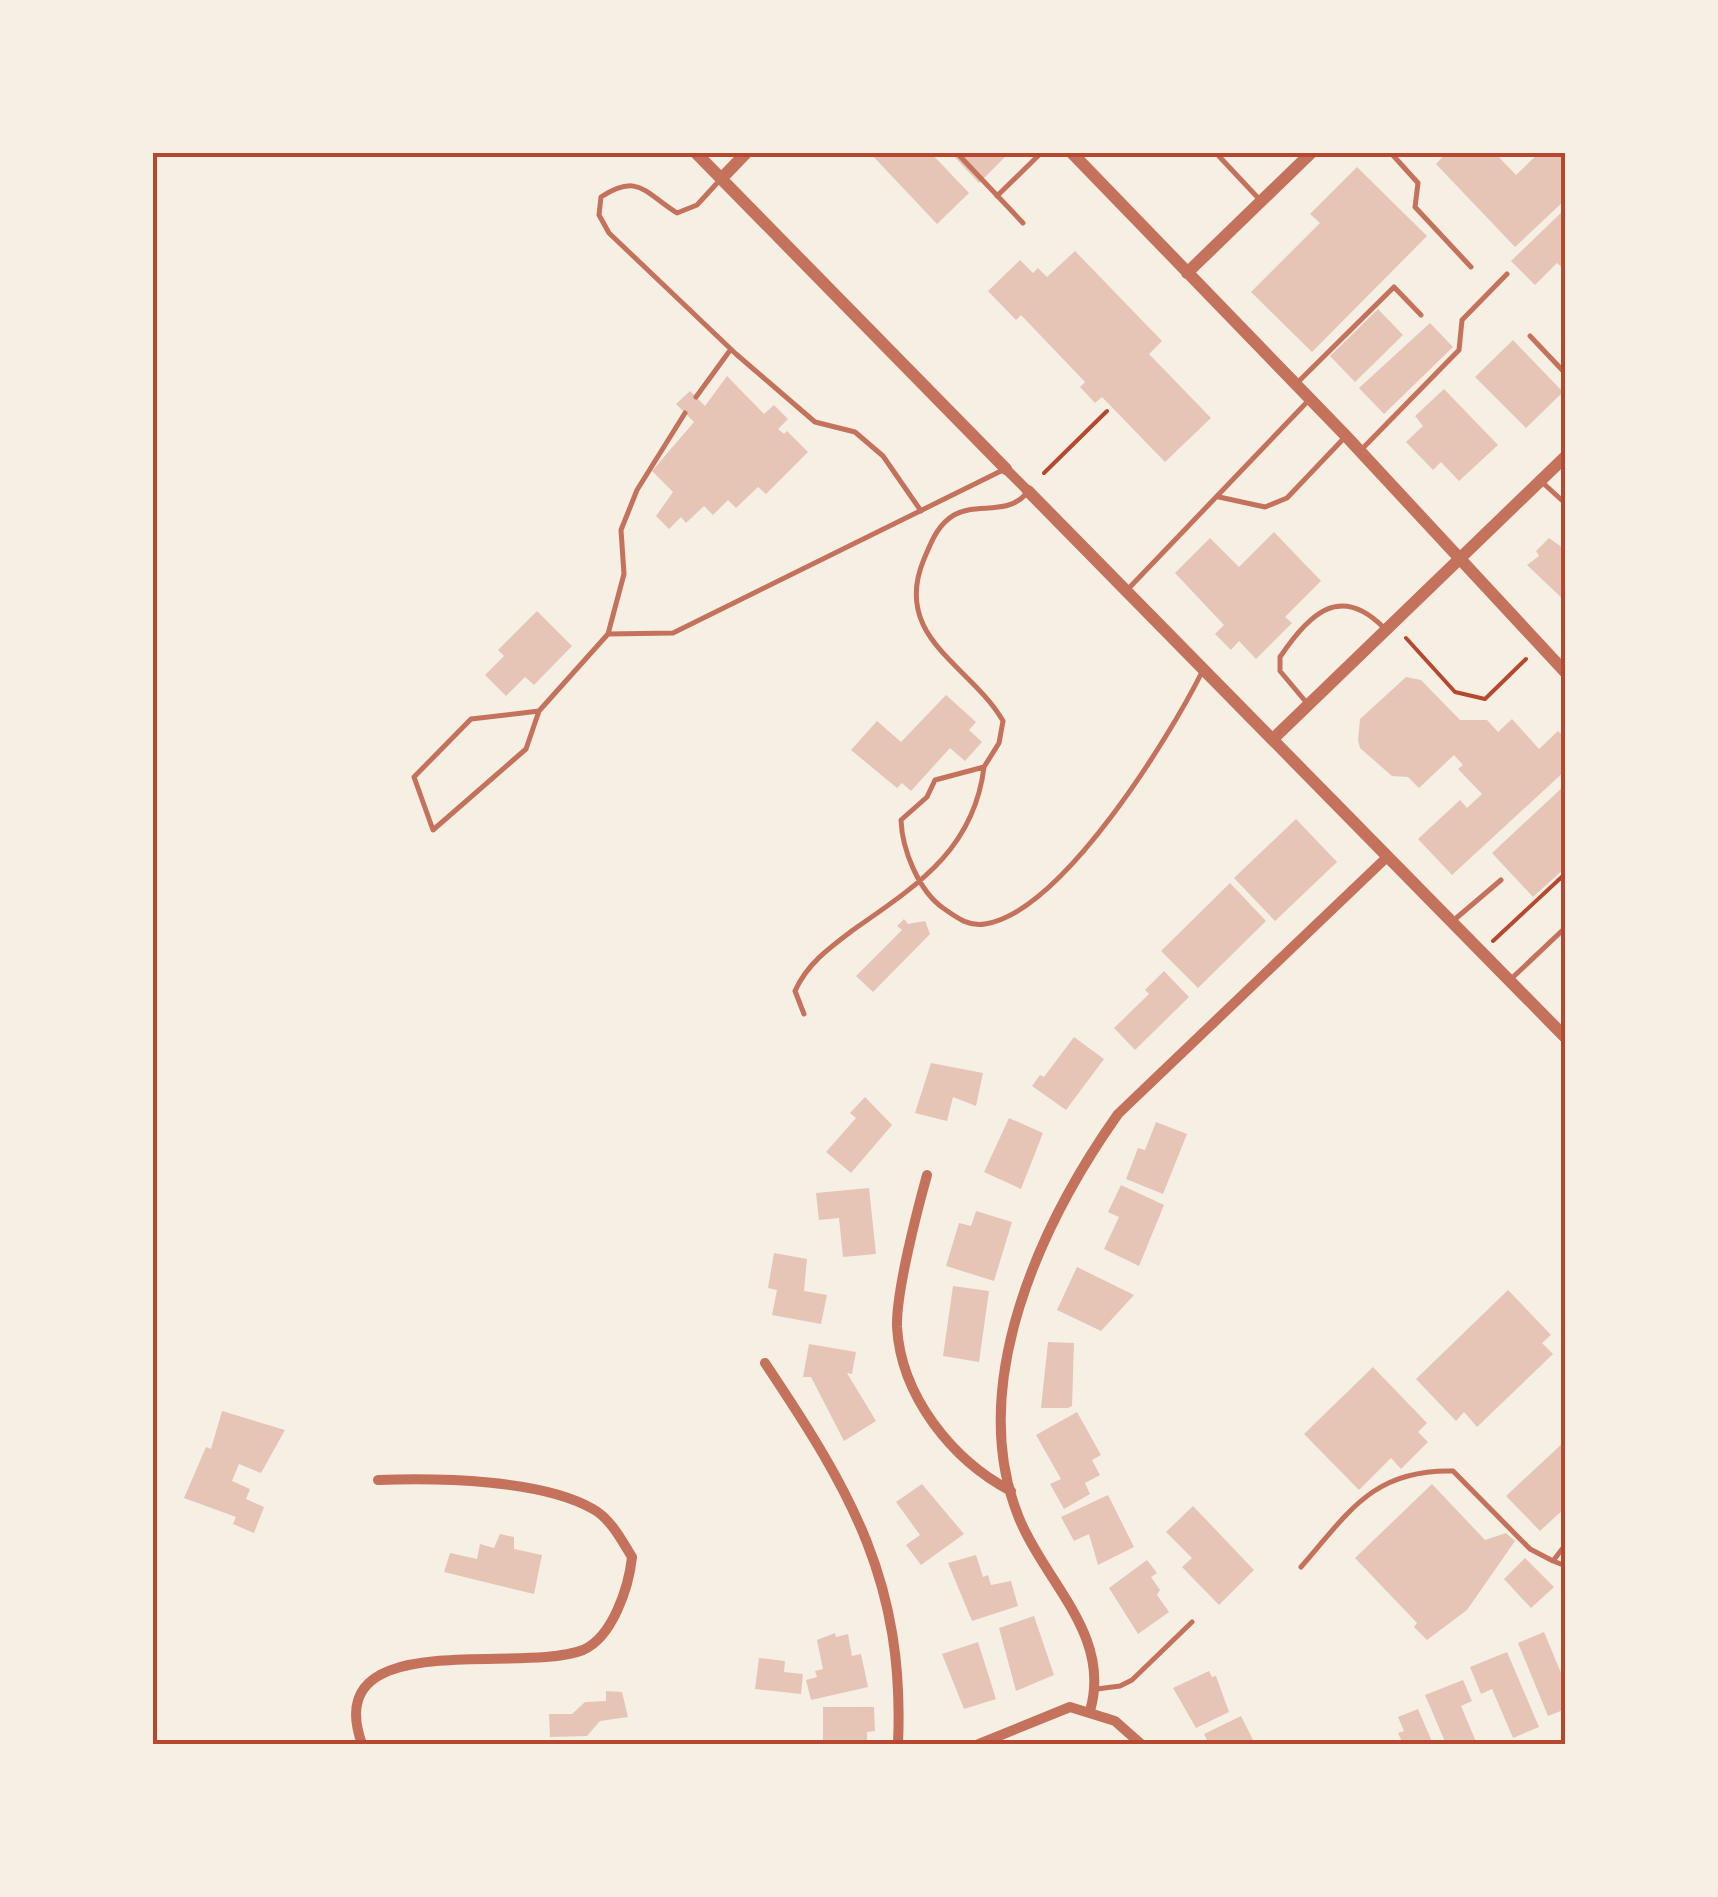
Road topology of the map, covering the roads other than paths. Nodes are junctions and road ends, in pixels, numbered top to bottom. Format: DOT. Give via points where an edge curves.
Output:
graph roads {
  1 [pos="695,152"];
  2 [pos="748,152"];
  3 [pos="956,152"];
  4 [pos="1042,152"];
  5 [pos="1071,152"];
  6 [pos="1215,152"];
  7 [pos="1312,152"];
  8 [pos="1390,152"];
  9 [pos="721,178"];
  10 [pos="997,196"];
  11 [pos="1262,202"];
  12 [pos="1023,223"];
  13 [pos="1471,267"];
  14 [pos="1187,273"];
  15 [pos="1507,274"];
  16 [pos="1420,315"];
  17 [pos="1530,336"];
  18 [pos="731,349"];
  19 [pos="1566,374"];
  20 [pos="1296,384"];
  21 [pos="696,397"];
  22 [pos="1310,398"];
  23 [pos="685,412"];
  24 [pos="1346,436"];
  25 [pos="1360,451"];
  26 [pos="1566,456"];
  27 [pos="1006,469"];
  28 [pos="1540,480"];
  29 [pos="1028,491"];
  30 [pos="1218,497"];
  31 [pos="1566,504"];
  32 [pos="920,511"];
  33 [pos="1458,561"];
  34 [pos="1126,591"];
  35 [pos="1389,627"];
  36 [pos="608,634"];
  37 [pos="1204,669"];
  38 [pos="1566,673"];
  39 [pos="1308,705"];
  40 [pos="539,711"];
  41 [pos="1273,739"];
  42 [pos="984,767"];
  43 [pos="1386,857"];
  44 [pos="1501,880"];
  45 [pos="921,882"];
  46 [pos="1452,922"];
  47 [pos="1566,926"];
  48 [pos="1509,981"];
  49 [pos="804,1014"];
  50 [pos="1566,1038"];
  51 [pos="927,1175"];
  52 [pos="766,1363"];
  53 [pos="378,1480"];
  54 [pos="1010,1491"];
  55 [pos="1566,1544"];
  56 [pos="1553,1561"];
  57 [pos="1566,1566"];
  58 [pos="1301,1567"];
  59 [pos="1192,1622"];
  60 [pos="1096,1688"];
  61 [pos="1090,1711"];
  62 [pos="362,1744"];
  63 [pos="898,1744"];
  64 [pos="979,1744"];
  65 [pos="1141,1744"];
  1 -- 9 [label="street"];
  2 -- 9 [label="street"];
  3 -- 10 [label="lane"];
  4 -- 10 [label="lane"];
  5 -- 14 [label="street"];
  6 -- 11 [label="lane"];
  7 -- 11 [label="street"];
  8 -- 13 [label="lane" via="1418,184 1415,208"];
  9 -- 18 [label="lane" via="697,204 678,213 635,183 622,184 601,198 599,215 609,233"];
  9 -- 27 [label="street"];
  10 -- 12 [label="lane"];
  11 -- 14 [label="street"];
  14 -- 20 [label="street"];
  15 -- 25 [label="lane" via="1462,320 1459,350"];
  16 -- 20 [label="lane" via="1394,287"];
  17 -- 19 [label="lane"];
  18 -- 21 [label="lane"];
  18 -- 32 [label="lane" via="815,422 855,432 883,456"];
  20 -- 22 [label="street"];
  22 -- 24 [label="street"];
  22 -- 30 [label="lane"];
  23 -- 36 [label="lane" via="621,530 624,574"];
  24 -- 25 [label="street"];
  24 -- 30 [label="lane" via="1288,498 1266,508"];
  25 -- 33 [label="street"];
  26 -- 28 [label="street"];
  27 -- 29 [label="street"];
  27 -- 32 [label="lane"];
  28 -- 31 [label="lane"];
  28 -- 33 [label="street"];
  29 -- 34 [label="street"];
  29 -- 42 [label="lane" via="1008,507 955,514 938,528 916,586 926,631 1003,721 999,744"];
  30 -- 34 [label="lane"];
  32 -- 36 [label="lane" via="673,633"];
  33 -- 35 [label="street"];
  33 -- 38 [label="street"];
  34 -- 37 [label="street"];
  35 -- 39 [label="street"];
  35 -- 39 [label="lane" via="1366,609 1346,604 1329,607 1307,624 1280,657 1280,671"];
  36 -- 40 [label="lane"];
  37 -- 41 [label="street"];
  37 -- 45 [label="lane" via="1182,713 1107,820 1049,887 986,924 964,922 937,904"];
  39 -- 41 [label="street"];
  40 -- 40 [label="lane" via="471,719 414,777 433,830 526,749"];
  41 -- 43 [label="street"];
  42 -- 45 [label="lane" via="980,802 966,829"];
  42 -- 45 [label="lane" via="934,780 901,820"];
  43 -- 46 [label="street"];
  43 -- 54 [label="street" via="1118,1114 1088,1156 1039,1252 1002,1374"];
  44 -- 46 [label="lane"];
  45 -- 49 [label="lane" via="804,972 795,991"];
  46 -- 48 [label="street"];
  47 -- 48 [label="lane"];
  48 -- 50 [label="street"];
  51 -- 54 [label="street" via="897,1326 909,1375 945,1440"];
  52 -- 63 [label="street" via="841,1484 878,1564 894,1634"];
  53 -- 62 [label="street" via="491,1482 558,1498 594,1510 632,1557 628,1587 586,1649 378,1672 358,1695 355,1726"];
  54 -- 60 [label="street" via="1028,1538 1094,1653"];
  55 -- 56 [label="lane"];
  56 -- 57 [label="lane"];
  56 -- 58 [label="lane" via="1526,1545 1453,1472 1426,1471 1371,1492"];
  59 -- 60 [label="lane" via="1132,1680"];
  60 -- 61 [label="street"];
  61 -- 64 [label="street" via="1070,1706"];
  61 -- 65 [label="street" via="1115,1721"];
}
